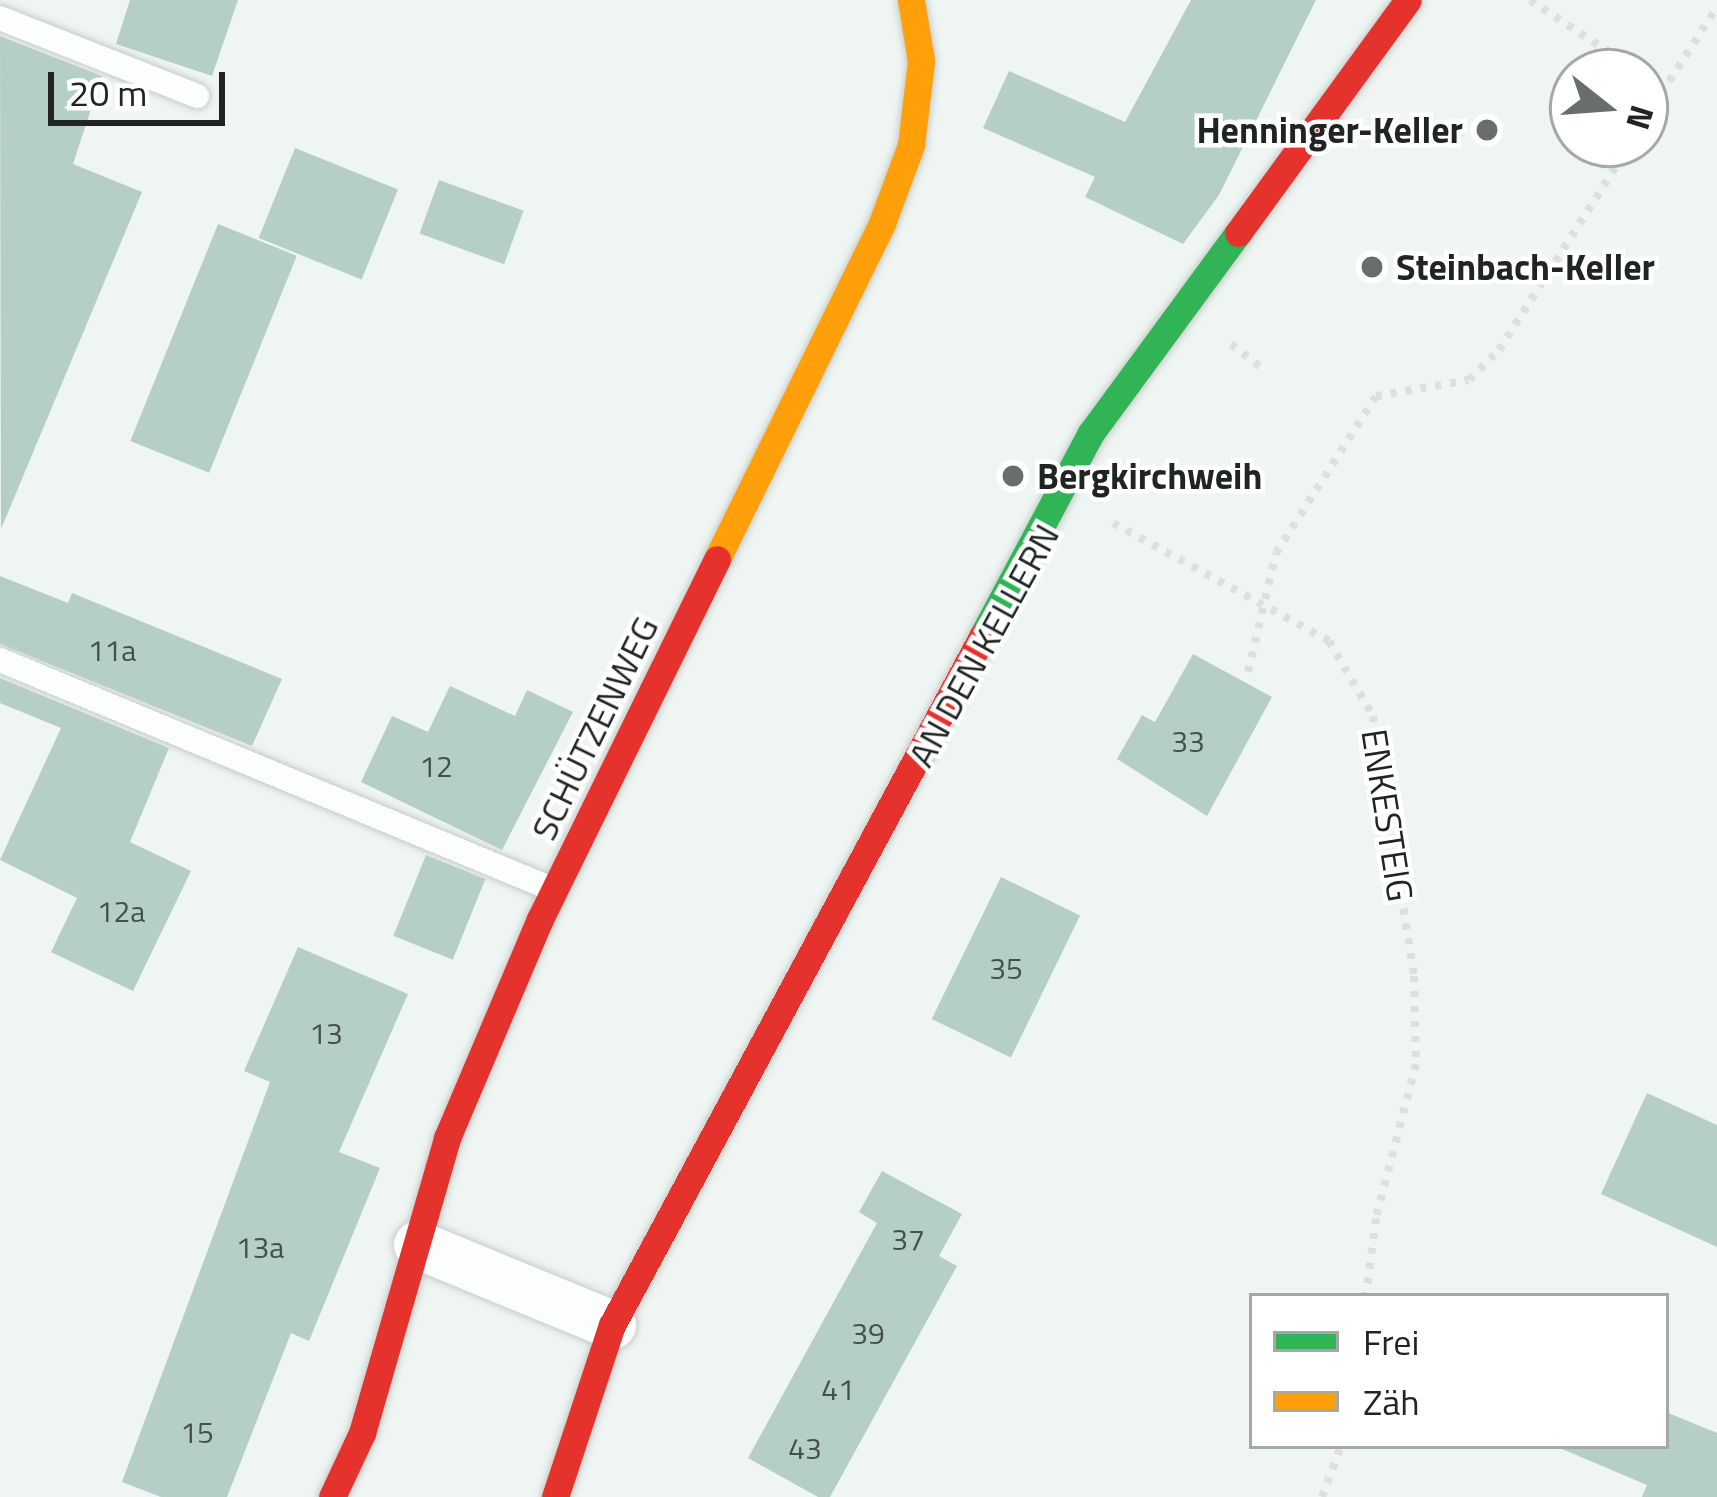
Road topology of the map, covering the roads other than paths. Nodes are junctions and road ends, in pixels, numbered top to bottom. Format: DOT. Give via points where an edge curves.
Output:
graph roads {
  1 [pos="911,0"];
  2 [pos="1408,0"];
  3 [pos="0,18"];
  4 [pos="197,95"];
  5 [pos="0,660"];
  6 [pos="554,890"];
  7 [pos="418,1245"];
  8 [pos="612,1325"];
  9 [pos="332,1497"];
  10 [pos="555,1497"];
  1 -- 6 [label="street, SCHÜTZENWEG" via="921,61 911,145 882,224"];
  2 -- 8 [label="street, AN DEN KELLERN" via="1091,433 1064,496"];
  3 -- 4 [label="lane"];
  5 -- 6 [label="lane"];
  6 -- 7 [label="street, SCHÜTZENWEG" via="447,1138"];
  7 -- 8 [label="street"];
  7 -- 9 [label="street, SCHÜTZENWEG" via="362,1432"];
  8 -- 10 [label="street, AN DEN KELLERN"];
}
